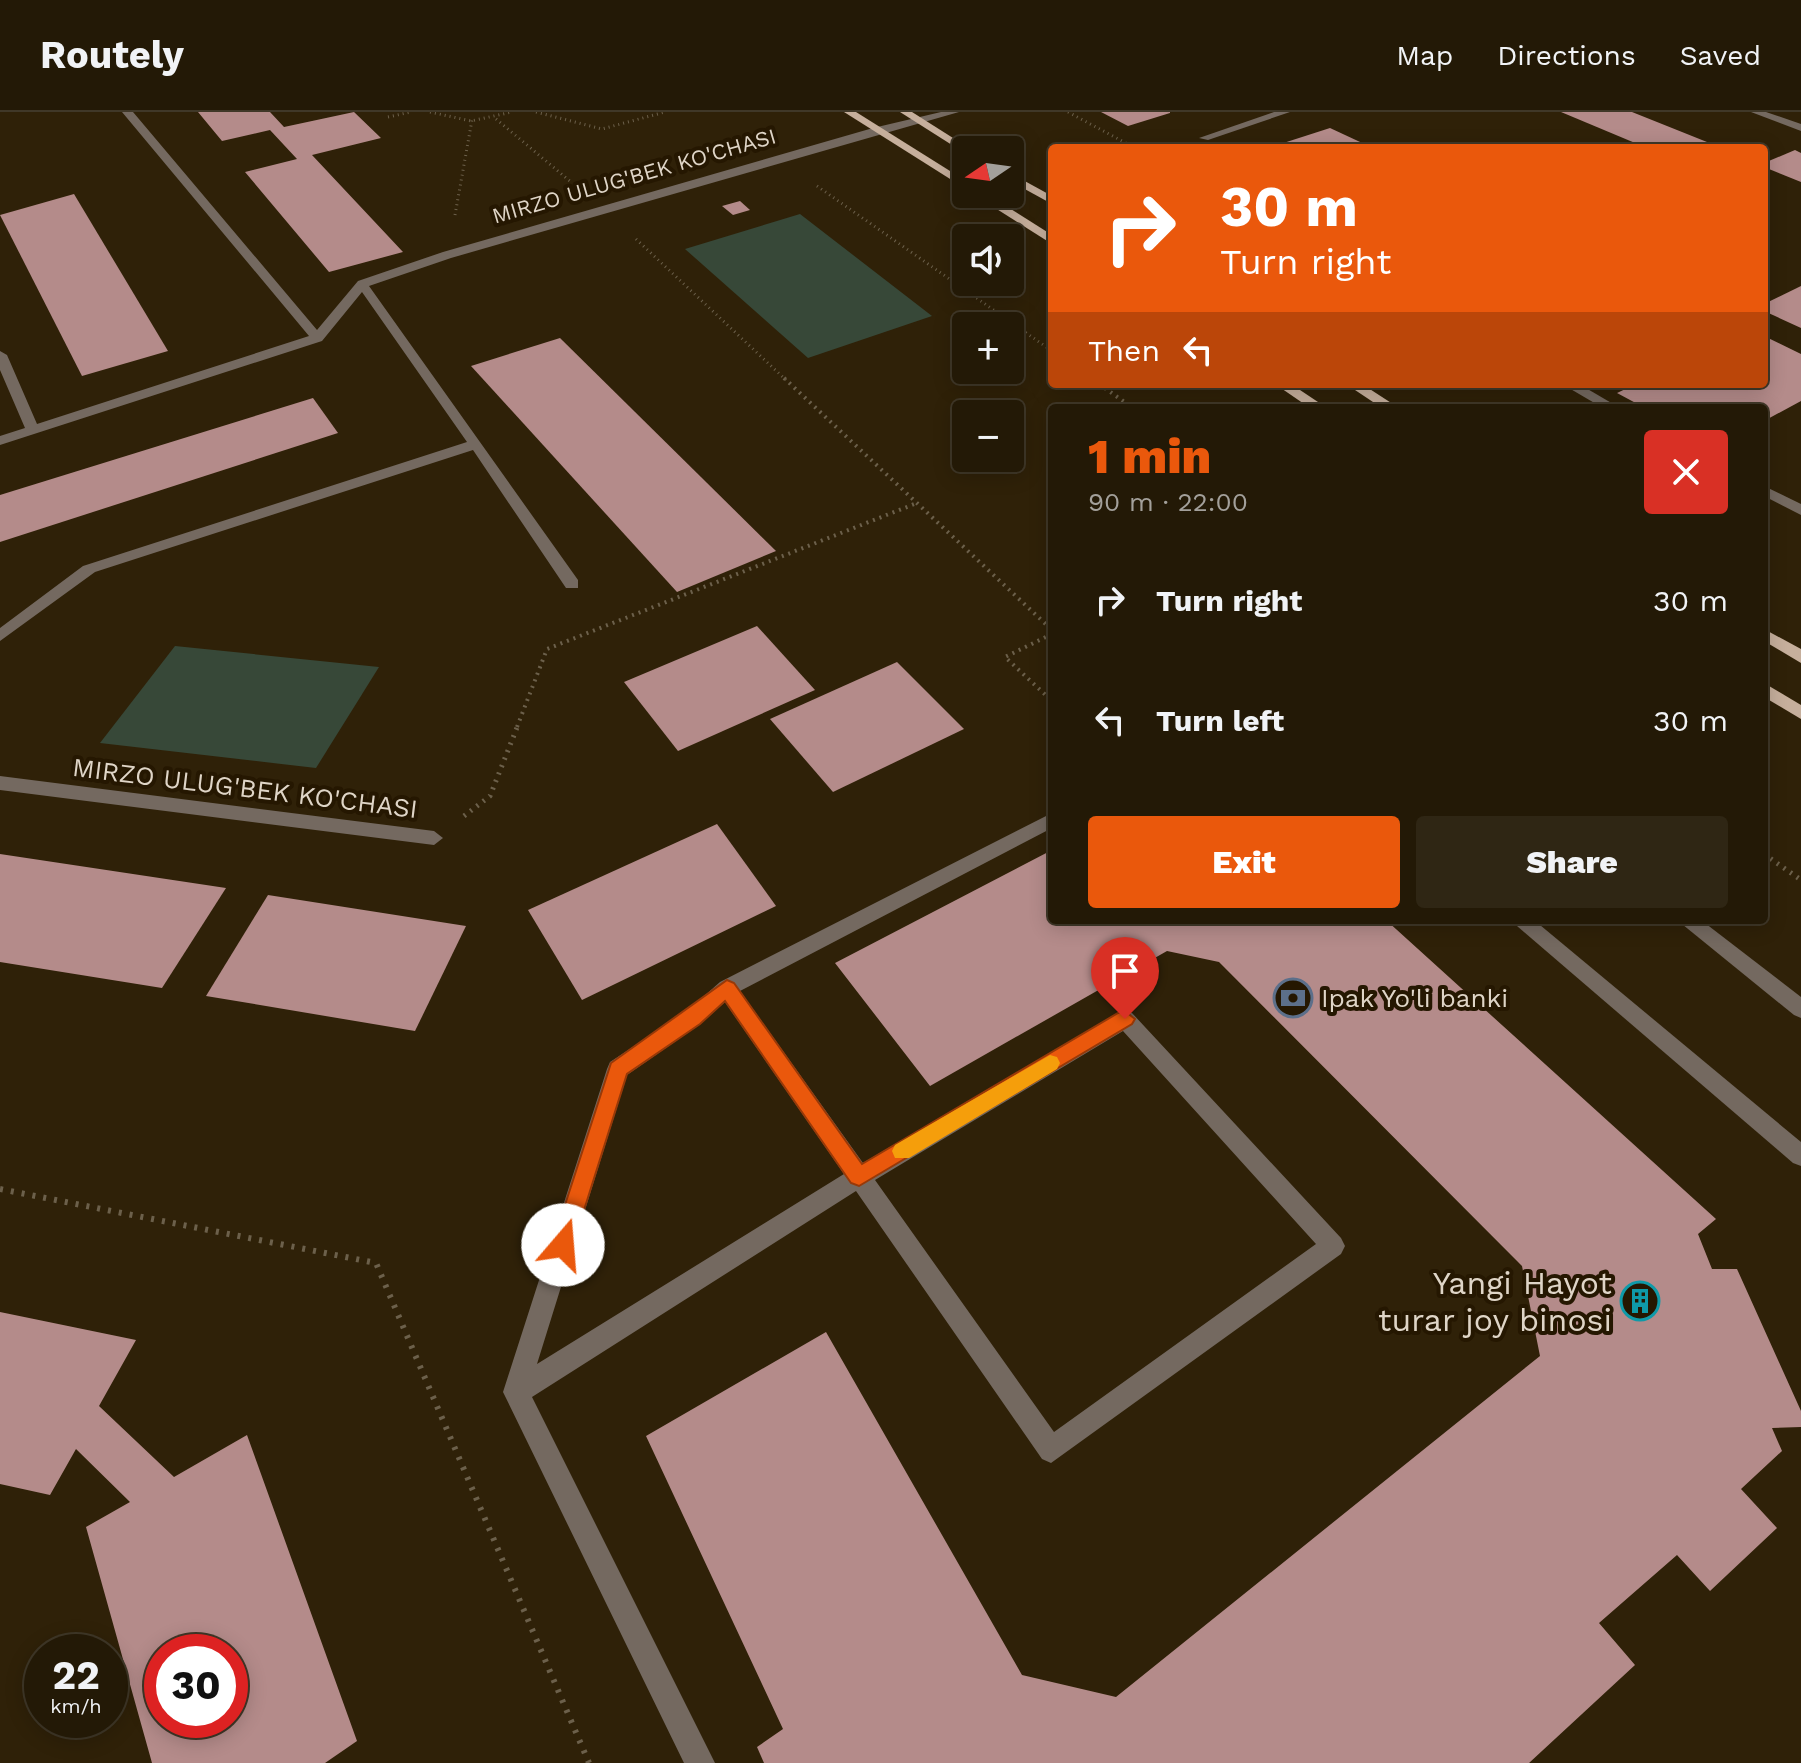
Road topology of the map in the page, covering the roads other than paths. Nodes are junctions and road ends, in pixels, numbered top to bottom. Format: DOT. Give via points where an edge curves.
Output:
graph roads {
  1 [pos="127,112"];
  2 [pos="849,112"];
  3 [pos="905,112"];
  4 [pos="954,112"];
  5 [pos="1285,112"];
  6 [pos="1756,112"];
  7 [pos="921,122"];
  8 [pos="1801,128"];
  9 [pos="877,130"];
  10 [pos="1204,138"];
  11 [pos="952,141"];
  12 [pos="952,177"];
  13 [pos="1024,184"];
  14 [pos="1048,199"];
  15 [pos="1001,208"];
  16 [pos="1048,237"];
  17 [pos="362,284"];
  18 [pos="317,338"];
  19 [pos="0,355"];
  20 [pos="1288,388"];
  21 [pos="1360,388"];
  22 [pos="1576,388"];
  23 [pos="1314,404"];
  24 [pos="1386,404"];
  25 [pos="1606,404"];
  26 [pos="33,430"];
  27 [pos="0,441"];
  28 [pos="476,444"];
  29 [pos="1768,492"];
  30 [pos="1801,510"];
  31 [pos="572,584"];
  32 [pos="0,636"];
  33 [pos="1768,636"];
  34 [pos="1801,657"];
  35 [pos="1768,692"];
  36 [pos="1801,713"];
  37 [pos="0,783"];
  38 [pos="1048,822"];
  39 [pos="434,838"];
  40 [pos="1525,924"];
  41 [pos="1692,924"];
  42 [pos="727,988"];
  43 [pos="1801,1009"];
  44 [pos="1801,1156"];
  45 [pos="859,1177"];
  46 [pos="516,1392"];
  47 [pos="700,1763"];
  1 -- 18 [label="street"];
  2 -- 9 [label="main road"];
  3 -- 7 [label="main road"];
  4 -- 7 [label="street, MIRZO ULUG'BEK KO'CHASI"];
  5 -- 10 [label="street"];
  6 -- 8 [label="street"];
  7 -- 9 [label="street, MIRZO ULUG'BEK KO'CHASI"];
  7 -- 11 [label="main road"];
  9 -- 12 [label="main road"];
  9 -- 17 [label="street, MIRZO ULUG'BEK KO'CHASI"];
  13 -- 14 [label="main road"];
  15 -- 16 [label="main road"];
  17 -- 18 [label="street"];
  17 -- 28 [label="street"];
  18 -- 26 [label="street"];
  19 -- 26 [label="street"];
  20 -- 23 [label="main road"];
  21 -- 24 [label="main road"];
  22 -- 25 [label="street"];
  26 -- 27 [label="street"];
  28 -- 31 [label="street"];
  28 -- 32 [label="street" via="89,569"];
  29 -- 30 [label="street"];
  33 -- 34 [label="main road"];
  35 -- 36 [label="main road"];
  37 -- 39 [label="street, MIRZO ULUG'BEK KO'CHASI"];
  38 -- 42 [label="street"];
  40 -- 44 [label="street"];
  41 -- 43 [label="street"];
  42 -- 45 [label="street"];
  42 -- 46 [label="street" via="618,1069"];
  45 -- 45 [label="street" via="1051,1450 1333,1246 1125,1019"];
  45 -- 46 [label="street"];
  46 -- 47 [label="street"];
}
